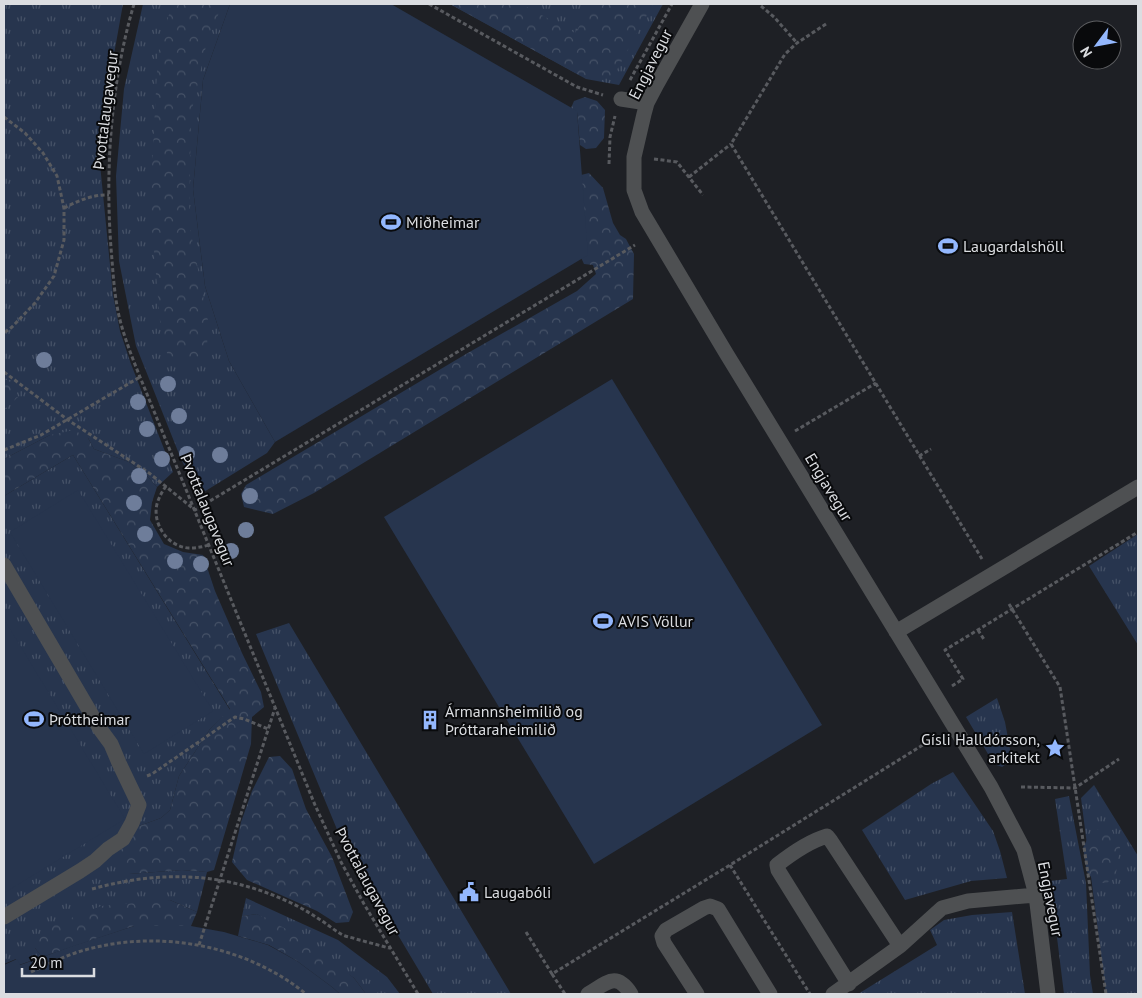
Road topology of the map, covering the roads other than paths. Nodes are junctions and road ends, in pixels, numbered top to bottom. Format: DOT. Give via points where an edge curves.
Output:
graph roads {
  1 [pos="702,4"];
  2 [pos="621,99"];
  3 [pos="648,103"];
  4 [pos="1138,487"];
  5 [pos="4,565"];
  6 [pos="896,632"];
  7 [pos="1036,895"];
  8 [pos="4,917"];
  9 [pos="900,946"];
  10 [pos="849,984"];
  11 [pos="588,994"];
  12 [pos="631,994"];
  13 [pos="696,994"];
  14 [pos="770,994"];
  15 [pos="833,994"];
  16 [pos="1048,994"];
  1 -- 3 [label="street, Engjavegur"];
  2 -- 3 [label="street"];
  3 -- 6 [label="street, Engjavegur" via="634,156 634,190 642,212"];
  4 -- 6 [label="street"];
  5 -- 8 [label="street" via="111,744 139,805 123,839 80,871"];
  6 -- 7 [label="street, Engjavegur" via="1008,818 1024,850"];
  7 -- 9 [label="street" via="968,901 942,908"];
  7 -- 16 [label="street, Engjavegur"];
  9 -- 10 [label="street"];
  9 -- 10 [label="street" via="827,836 777,864"];
  10 -- 15 [label="street"];
  11 -- 12 [label="street" via="618,980"];
  13 -- 14 [label="street" via="662,936 666,930 710,906 718,909"];
}
